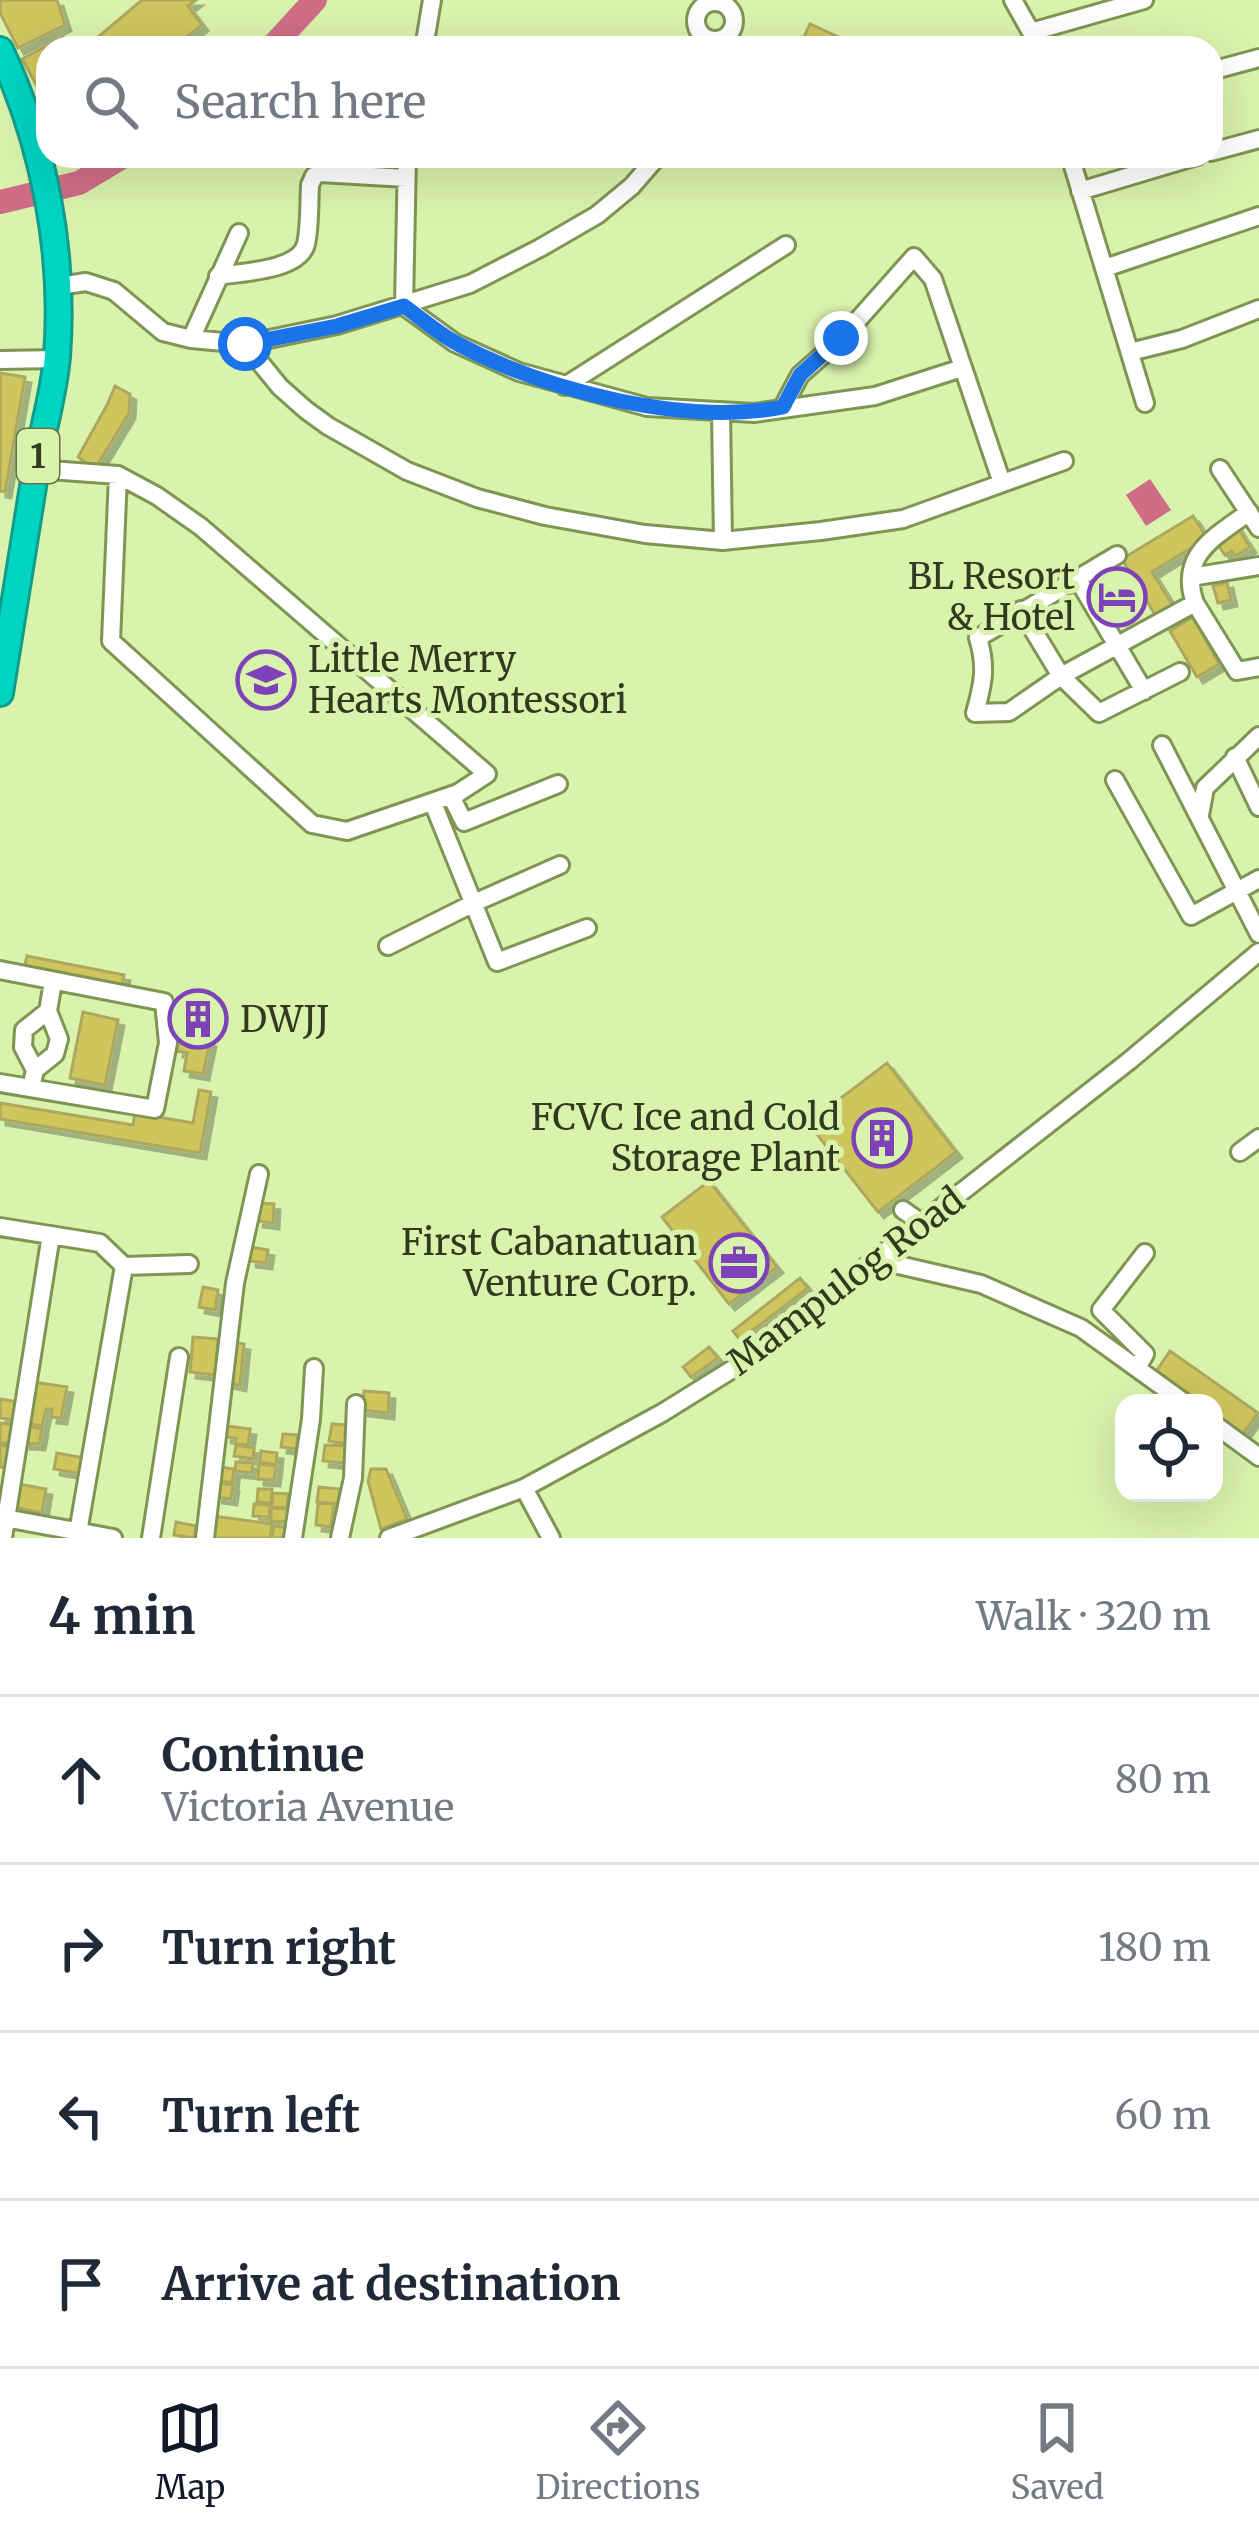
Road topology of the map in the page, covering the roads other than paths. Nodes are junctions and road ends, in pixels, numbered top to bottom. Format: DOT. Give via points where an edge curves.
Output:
graph roads {
  1 [pos="432,0"];
  2 [pos="1013,0"];
  3 [pos="1144,0"];
  4 [pos="726,2"];
  5 [pos="697,4"];
  6 [pos="426,36"];
  7 [pos="704,36"];
  8 [pos="726,36"];
  9 [pos="1031,36"];
  10 [pos="1044,36"];
  11 [pos="0,50"];
  12 [pos="1259,58"];
  13 [pos="1223,68"];
  14 [pos="1259,139"];
  15 [pos="1223,149"];
  16 [pos="36,152"];
  17 [pos="41,168"];
  18 [pos="406,168"];
  19 [pos="648,168"];
  20 [pos="1074,168"];
  21 [pos="1157,168"];
  22 [pos="406,178"];
  23 [pos="1081,191"];
  24 [pos="1259,216"];
  25 [pos="238,233"];
  26 [pos="786,245"];
  27 [pos="1105,268"];
  28 [pos="218,276"];
  29 [pos="59,286"];
  30 [pos="404,306"];
  31 [pos="1259,309"];
  32 [pos="191,339"];
  33 [pos="245,344"];
  34 [pos="1130,352"];
  35 [pos="57,359"];
  36 [pos="0,360"];
  37 [pos="962,368"];
  38 [pos="565,386"];
  39 [pos="1144,403"];
  40 [pos="783,407"];
  41 [pos="722,412"];
  42 [pos="1064,461"];
  43 [pos="36,469"];
  44 [pos="1220,469"];
  45 [pos="118,475"];
  46 [pos="1002,483"];
  47 [pos="1254,520"];
  48 [pos="723,541"];
  49 [pos="1117,554"];
  50 [pos="1259,566"];
  51 [pos="1191,577"];
  52 [pos="1077,578"];
  53 [pos="1195,604"];
  54 [pos="1021,610"];
  55 [pos="1116,646"];
  56 [pos="1259,667"];
  57 [pos="1180,671"];
  58 [pos="1061,676"];
  59 [pos="1144,691"];
  60 [pos="0,693"];
  61 [pos="1259,736"];
  62 [pos="1162,746"];
  63 [pos="1235,757"];
  64 [pos="1114,780"];
  65 [pos="558,784"];
  66 [pos="452,796"];
  67 [pos="433,803"];
  68 [pos="1259,807"];
  69 [pos="1200,816"];
  70 [pos="560,865"];
  71 [pos="1259,879"];
  72 [pos="1236,893"];
  73 [pos="474,903"];
  74 [pos="587,928"];
  75 [pos="1259,934"];
  76 [pos="388,946"];
  77 [pos="1259,952"];
  78 [pos="0,970"];
  79 [pos="53,982"];
  80 [pos="48,1011"];
  81 [pos="33,1079"];
  82 [pos="0,1084"];
  83 [pos="1259,1138"];
  84 [pos="1240,1152"];
  85 [pos="259,1174"];
  86 [pos="903,1210"];
  87 [pos="923,1224"];
  88 [pos="0,1227"];
  89 [pos="50,1234"];
  90 [pos="1144,1253"];
  91 [pos="877,1260"];
  92 [pos="189,1264"];
  93 [pos="124,1266"];
  94 [pos="179,1357"];
  95 [pos="314,1368"];
  96 [pos="1137,1368"];
  97 [pos="1173,1394"];
  98 [pos="356,1404"];
  99 [pos="1223,1430"];
  100 [pos="1259,1456"];
  101 [pos="524,1488"];
  102 [pos="3,1518"];
  103 [pos="77,1535"];
  104 [pos="3,1538"];
  105 [pos="113,1538"];
  106 [pos="151,1538"];
  107 [pos="205,1538"];
  108 [pos="293,1538"];
  109 [pos="340,1538"];
  110 [pos="388,1538"];
  111 [pos="551,1538"];
  1 -- 6 [label="street"];
  2 -- 9 [label="street"];
  3 -- 10 [label="street"];
  4 -- 5 [label="street"];
  4 -- 8 [label="street" via="733,27"];
  5 -- 7 [label="street"];
  11 -- 16 [label="highway, 1"];
  12 -- 13 [label="street"];
  14 -- 15 [label="street"];
  17 -- 29 [label="highway, 1"];
  18 -- 22 [label="street"];
  19 -- 30 [label="street" via="597,215 470,284"];
  20 -- 23 [label="street"];
  21 -- 23 [label="street"];
  22 -- 28 [label="street" via="314,176 299,257"];
  22 -- 30 [label="street"];
  23 -- 27 [label="street"];
  24 -- 27 [label="street"];
  25 -- 28 [label="street"];
  26 -- 38 [label="street"];
  27 -- 34 [label="street"];
  28 -- 32 [label="street"];
  29 -- 32 [label="street" via="86,282 114,291 163,332"];
  29 -- 35 [label="highway, 1"];
  30 -- 33 [label="street"];
  30 -- 38 [label="street" via="455,343"];
  31 -- 34 [label="street"];
  32 -- 33 [label="street"];
  33 -- 48 [label="street" via="306,410 407,471 545,516"];
  34 -- 39 [label="street"];
  35 -- 36 [label="street"];
  35 -- 43 [label="highway, 1"];
  37 -- 40 [label="street" via="875,396"];
  37 -- 40 [label="street" via="933,279 914,257 800,375"];
  37 -- 46 [label="street"];
  38 -- 41 [label="street" via="647,407"];
  40 -- 41 [label="street"];
  41 -- 48 [label="street"];
  42 -- 46 [label="street"];
  43 -- 45 [label="street"];
  43 -- 60 [label="highway, 1"];
  44 -- 47 [label="street"];
  45 -- 66 [label="street" via="202,527 487,774"];
  45 -- 67 [label="street" via="111,641 312,824 347,831"];
  46 -- 48 [label="street" via="903,519"];
  47 -- 51 [label="street" via="1204,544"];
  49 -- 52 [label="street"];
  50 -- 51 [label="street"];
  51 -- 53 [label="street"];
  52 -- 54 [label="street"];
  52 -- 55 [label="street"];
  53 -- 55 [label="street"];
  53 -- 56 [label="street" via="1237,671"];
  54 -- 58 [label="street"];
  54 -- 58 [label="street" via="978,638 984,659 975,713 1009,712"];
  55 -- 58 [label="street"];
  55 -- 59 [label="street"];
  57 -- 59 [label="street"];
  58 -- 59 [label="street" via="1099,713"];
  61 -- 63 [label="street"];
  62 -- 69 [label="street"];
  63 -- 68 [label="street"];
  63 -- 69 [label="street" via="1204,788"];
  64 -- 72 [label="street" via="1191,916"];
  65 -- 66 [label="street" via="464,822"];
  66 -- 67 [label="street"];
  67 -- 73 [label="street"];
  69 -- 72 [label="street"];
  70 -- 73 [label="street"];
  71 -- 72 [label="street"];
  72 -- 75 [label="street"];
  73 -- 74 [label="street" via="497,962"];
  73 -- 76 [label="street"];
  77 -- 87 [label="street, Mampulog Road"];
  78 -- 79 [label="street"];
  79 -- 80 [label="street"];
  79 -- 81 [label="street" via="164,1002 166,1057 155,1109"];
  80 -- 81 [label="street" via="59,1039"];
  80 -- 81 [label="street" via="24,1030"];
  81 -- 82 [label="street"];
  83 -- 84 [label="street"];
  85 -- 107 [label="street" via="235,1283"];
  86 -- 87 [label="street"];
  87 -- 91 [label="street, Mampulog Road"];
  88 -- 89 [label="street"];
  89 -- 93 [label="street" via="100,1243"];
  89 -- 102 [label="street"];
  90 -- 96 [label="street" via="1101,1310 1145,1354"];
  91 -- 96 [label="street" via="982,1284 1081,1328"];
  91 -- 101 [label="street, Mampulog Road" via="731,1370"];
  92 -- 93 [label="street"];
  93 -- 103 [label="street"];
  94 -- 106 [label="street"];
  95 -- 108 [label="street"];
  96 -- 97 [label="street"];
  98 -- 109 [label="street"];
  99 -- 100 [label="street"];
  101 -- 110 [label="street, Mampulog Road"];
  101 -- 111 [label="street"];
  102 -- 103 [label="street"];
  102 -- 104 [label="street"];
  103 -- 105 [label="street"];
}
